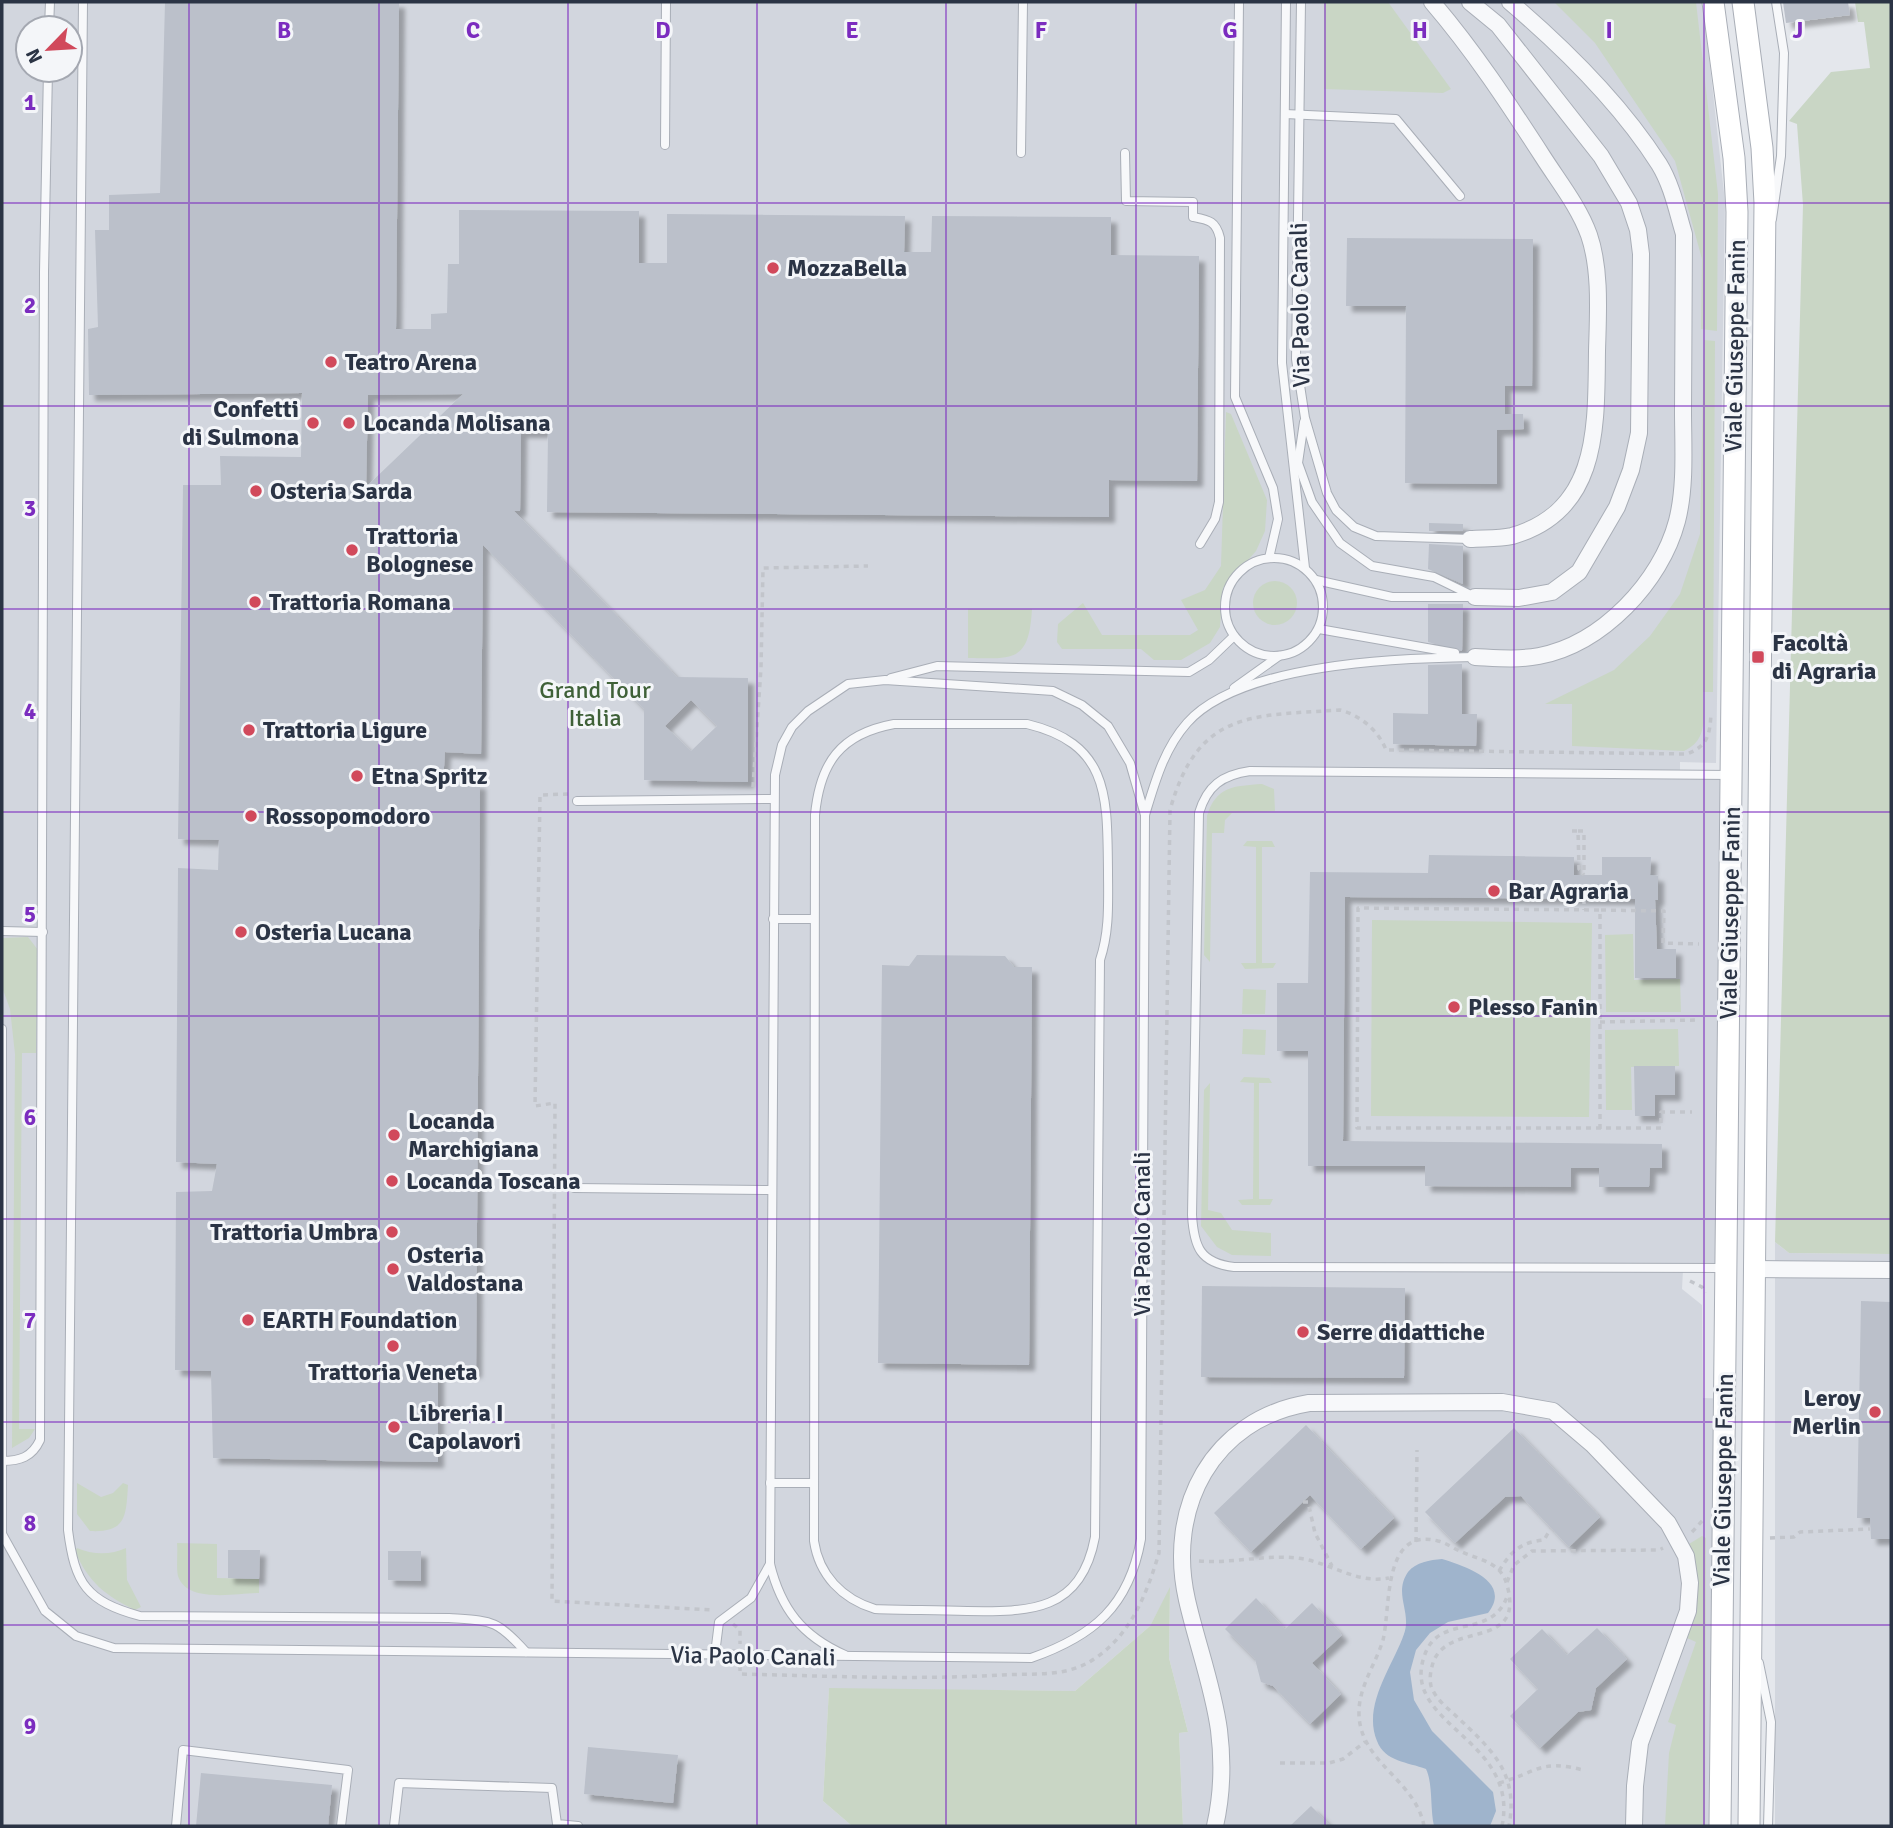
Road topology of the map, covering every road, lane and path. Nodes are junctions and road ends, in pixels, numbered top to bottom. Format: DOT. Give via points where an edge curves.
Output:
graph roads {
  1 [pos="83,2"];
  2 [pos="666,2"];
  3 [pos="1023,2"];
  4 [pos="1239,2"];
  5 [pos="1286,2"];
  6 [pos="1301,2"];
  7 [pos="1432,2"];
  8 [pos="1470,2"];
  9 [pos="1510,2"];
  10 [pos="1713,2"];
  11 [pos="1743,2"];
  12 [pos="1776,2"];
  13 [pos="48,84"];
  14 [pos="1285,114"];
  15 [pos="1300,115"];
  16 [pos="665,145"];
  17 [pos="1021,153"];
  18 [pos="1125,153"];
  19 [pos="1460,197"];
  20 [pos="1764,238"];
  21 [pos="1305,418"];
  22 [pos="1470,538"];
  23 [pos="1200,544"];
  24 [pos="1269,558"];
  25 [pos="868,566"];
  26 [pos="1305,568"];
  27 [pos="1316,580"];
  28 [pos="1475,597"];
  29 [pos="1319,628"];
  30 [pos="1234,636"];
  31 [pos="1279,656"];
  32 [pos="1475,657"];
  33 [pos="886,680"];
  34 [pos="1214,702"];
  35 [pos="1711,706"];
  36 [pos="1731,775"];
  37 [pos="1758,775"];
  38 [pos="740,788"];
  39 [pos="578,797"];
  40 [pos="774,799"];
  41 [pos="1145,815"];
  42 [pos="1572,831"];
  43 [pos="1578,831"];
  44 [pos="1584,899"];
  45 [pos="1584,909"];
  46 [pos="1600,910"];
  47 [pos="773,919"];
  48 [pos="814,919"];
  49 [pos="2,931"];
  50 [pos="43,932"];
  51 [pos="1699,944"];
  52 [pos="1699,1020"];
  53 [pos="1600,1022"];
  54 [pos="2,1028"];
  55 [pos="1692,1112"];
  56 [pos="1600,1129"];
  57 [pos="574,1188"];
  58 [pos="771,1189"];
  59 [pos="1726,1268"];
  60 [pos="1754,1269"];
  61 [pos="1891,1270"];
  62 [pos="1416,1450"];
  63 [pos="2,1461"];
  64 [pos="771,1483"];
  65 [pos="814,1483"];
  66 [pos="1303,1502"];
  67 [pos="1551,1528"];
  68 [pos="1870,1528"];
  69 [pos="1685,1535"];
  70 [pos="1723,1538"];
  71 [pos="1751,1539"];
  72 [pos="1416,1542"];
  73 [pos="1183,1558"];
  74 [pos="771,1564"];
  75 [pos="1333,1568"];
  76 [pos="1499,1571"];
  77 [pos="1389,1578"];
  78 [pos="1507,1582"];
  79 [pos="1508,1592"];
  80 [pos="725,1618"];
  81 [pos="740,1629"];
  82 [pos="1751,1630"];
  83 [pos="526,1652"];
  84 [pos="715,1654"];
  85 [pos="851,1658"];
  86 [pos="740,1674"];
  87 [pos="1366,1742"];
  88 [pos="1280,1763"];
  89 [pos="1583,1770"];
  90 [pos="1508,1781"];
  91 [pos="1499,1783"];
  92 [pos="176,1826"];
  93 [pos="341,1826"];
  94 [pos="394,1826"];
  95 [pos="578,1826"];
  96 [pos="1215,1826"];
  97 [pos="1424,1826"];
  98 [pos="1502,1826"];
  99 [pos="1509,1826"];
  100 [pos="1634,1826"];
  101 [pos="1720,1826"];
  102 [pos="1749,1826"];
  103 [pos="1768,1826"];
  1 -- 83 [label="lane" via="68,1530 76,1574 96,1599 140,1616 493,1621"];
  2 -- 16 [label="lane"];
  3 -- 17 [label="lane"];
  4 -- 24 [label="lane" via="1236,397 1273,488 1278,519"];
  5 -- 14 [label="lane"];
  6 -- 15 [label="lane, Via Paolo Canali"];
  7 -- 22 [label="street, Via Paolo Canali" via="1473,50 1579,213 1594,258 1597,400 1589,461 1579,486 1565,506 1544,523 1510,536"];
  8 -- 28 [label="street" via="1498,25 1601,156 1629,203 1641,254 1639,433 1617,506 1579,572 1552,592 1519,598"];
  9 -- 32 [label="street, Via Paolo Canali" via="1620,112 1660,166 1674,198 1684,234 1683,467 1678,519 1666,552 1621,610 1553,652 1518,659"];
  10 -- 36 [label="main road, Viale Giuseppe Fanin" via="1737,212"];
  11 -- 20 [label="main road, Viale Giuseppe Fanin" via="1762,148"];
  12 -- 20 [label="lane" via="1784,53 1781,156 1775,211"];
  13 -- 50 [label="lane"];
  14 -- 15 [label="lane"];
  14 -- 26 [label="lane" via="1282,363"];
  15 -- 19 [label="lane" via="1396,118"];
  15 -- 21 [label="lane, Via Paolo Canali" via="1296,359"];
  18 -- 23 [label="lane" via="1126,201 1193,202 1193,217 1217,226 1219,502"];
  20 -- 37 [label="main road, Viale Giuseppe Fanin"];
  21 -- 22 [label="lane, Via Paolo Canali" via="1327,493 1336,510 1354,527 1376,536"];
  21 -- 28 [label="lane" via="1298,463 1312,502 1340,543 1372,566 1434,577"];
  24 -- 26 [label="lane" via="1291,560"];
  24 -- 30 [label="lane" via="1246,566 1227,591 1225,606"];
  25 -- 38 [label="path" via="763,568 753,788"];
  26 -- 27 [label="lane"];
  27 -- 28 [label="lane" via="1392,597"];
  27 -- 29 [label="lane" via="1324,612"];
  29 -- 31 [label="lane" via="1295,652"];
  29 -- 32 [label="lane, Via Paolo Canali"];
  30 -- 31 [label="lane" via="1246,648"];
  30 -- 33 [label="lane" via="1189,672 937,666"];
  31 -- 34 [label="lane, Via Paolo Canali"];
  32 -- 34 [label="lane, Via Paolo Canali" via="1339,664 1246,687"];
  33 -- 40 [label="lane" via="848,684 792,727 782,745"];
  33 -- 41 [label="lane" via="1053,691 1070,697 1098,716 1119,742"];
  34 -- 41 [label="lane, Via Paolo Canali" via="1188,721 1169,748"];
  35 -- 86 [label="path" via="1709,736 1700,749 1687,754 1386,750 1381,736 1350,712 1340,710 1254,715 1226,726 1200,746 1180,776 1170,810 1159,1553 1146,1597 1120,1636 1094,1660 1058,1674 945,1679"];
  36 -- 37 [label="street"];
  36 -- 59 [label="main road, Viale Giuseppe Fanin"];
  36 -- 59 [label="lane" via="1250,771 1216,782 1204,795 1199,813 1192,1215 1200,1251 1213,1265 1234,1268"];
  37 -- 60 [label="main road, Viale Giuseppe Fanin"];
  39 -- 40 [label="lane"];
  39 -- 80 [label="path" via="540,795 534,1106 555,1103 552,1601 715,1610"];
  40 -- 47 [label="lane"];
  41 -- 85 [label="lane, Via Paolo Canali" via="1141,1539 1133,1574 1117,1603 1095,1627 1064,1646 1031,1658"];
  42 -- 43 [label="path"];
  43 -- 43 [label="path" via="1584,831 1584,875 1579,869"];
  44 -- 45 [label="path"];
  45 -- 46 [label="path"];
  45 -- 56 [label="path" via="1357,908 1357,1128"];
  46 -- 51 [label="path" via="1664,911 1663,943"];
  46 -- 53 [label="path"];
  47 -- 48 [label="lane"];
  47 -- 58 [label="lane"];
  48 -- 65 [label="lane"];
  48 -- 65 [label="lane" via="814,823 820,777 855,737 894,724 1027,724 1071,740 1102,780 1108,814 1108,934 1100,960 1092,1551 1078,1581 1051,1604 1017,1612 875,1609 857,1604 840,1591 816,1554"];
  49 -- 50 [label="lane"];
  50 -- 63 [label="lane" via="40,1440 34,1453 17,1461"];
  52 -- 53 [label="path"];
  53 -- 56 [label="path"];
  54 -- 63 [label="lane, Via Paolo Canali"];
  55 -- 56 [label="path" via="1661,1112 1661,1129"];
  57 -- 58 [label="lane"];
  58 -- 64 [label="lane"];
  59 -- 70 [label="main road, Viale Giuseppe Fanin"];
  60 -- 61 [label="street"];
  60 -- 71 [label="main road, Viale Giuseppe Fanin"];
  62 -- 72 [label="path"];
  63 -- 83 [label="lane, Via Paolo Canali" via="2,1534 45,1611 76,1636 114,1647"];
  64 -- 65 [label="lane"];
  64 -- 74 [label="lane"];
  66 -- 75 [label="path" via="1308,1502 1315,1533"];
  67 -- 76 [label="path" via="1545,1539 1513,1550"];
  68 -- 71 [label="path"];
  69 -- 70 [label="path"];
  69 -- 73 [label="street" via="1553,1410 1502,1402 1309,1403 1257,1419 1213,1458 1191,1501"];
  69 -- 78 [label="path" via="1659,1550 1532,1551 1514,1565"];
  69 -- 100 [label="street" via="1688,1611 1640,1743"];
  70 -- 101 [label="main road, Viale Giuseppe Fanin"];
  71 -- 82 [label="main road, Viale Giuseppe Fanin"];
  72 -- 76 [label="path" via="1438,1541 1485,1559"];
  72 -- 77 [label="path" via="1400,1552"];
  73 -- 75 [label="path" via="1214,1562 1283,1557"];
  73 -- 96 [label="street" via="1186,1599 1219,1731 1221,1780"];
  74 -- 80 [label="lane" via="751,1598"];
  74 -- 85 [label="lane" via="777,1591 794,1618 818,1643"];
  75 -- 77 [label="path" via="1374,1581"];
  76 -- 78 [label="path"];
  77 -- 87 [label="path" via="1386,1628 1359,1711"];
  78 -- 79 [label="path"];
  79 -- 90 [label="path" via="1506,1617 1499,1626 1490,1633 1446,1644 1430,1674 1439,1699 1489,1747"];
  79 -- 91 [label="path" via="1498,1615 1489,1621 1450,1629 1440,1636 1424,1655 1421,1682 1431,1706 1490,1762"];
  80 -- 81 [label="path"];
  80 -- 84 [label="lane" via="719,1622"];
  82 -- 102 [label="main road, Viale Giuseppe Fanin"];
  82 -- 103 [label="lane" via="1771,1722"];
  83 -- 84 [label="lane, Via Paolo Canali"];
  84 -- 85 [label="lane, Via Paolo Canali"];
  87 -- 88 [label="path" via="1329,1763"];
  87 -- 97 [label="path" via="1379,1763 1410,1792"];
  89 -- 90 [label="path" via="1550,1764"];
  90 -- 91 [label="path"];
  90 -- 99 [label="path" via="1513,1803"];
  91 -- 98 [label="path" via="1505,1813"];
  92 -- 93 [label="lane" via="183,1750 348,1770"];
  94 -- 95 [label="lane" via="399,1783 552,1788 557,1824"];
}
